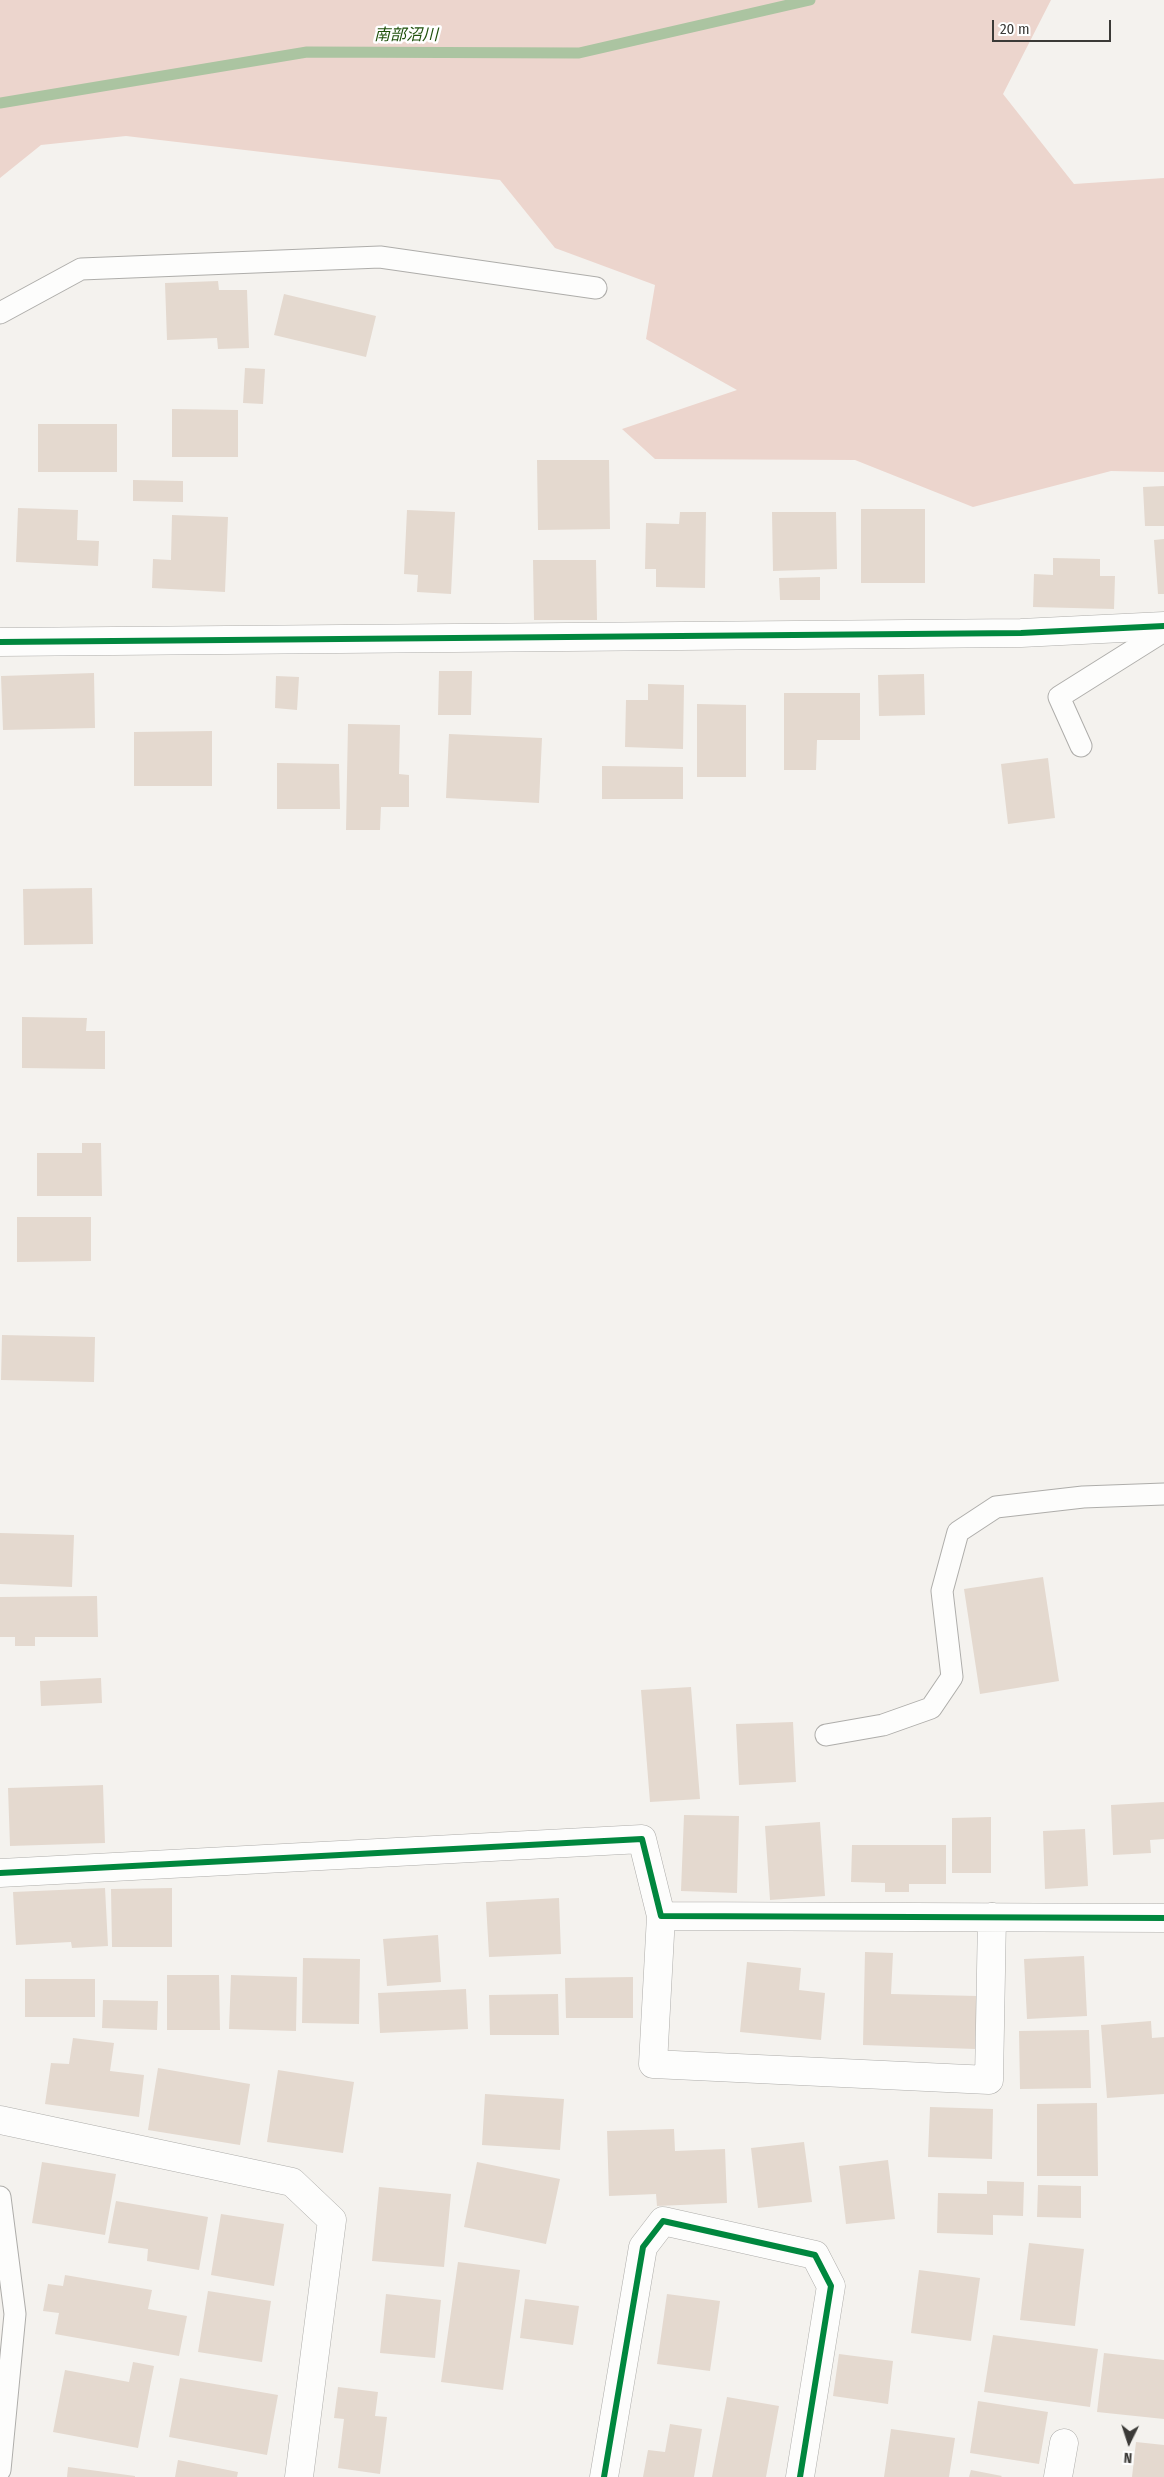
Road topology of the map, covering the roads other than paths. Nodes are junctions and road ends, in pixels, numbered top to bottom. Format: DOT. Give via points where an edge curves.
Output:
graph roads {
  1 [pos="596,288"];
  2 [pos="0,313"];
  3 [pos="1164,626"];
  4 [pos="1164,631"];
  5 [pos="0,642"];
  6 [pos="1081,746"];
  7 [pos="1164,1494"];
  8 [pos="826,1735"];
  9 [pos="0,1873"];
  10 [pos="661,1916"];
  11 [pos="992,1917"];
  12 [pos="1164,1918"];
  13 [pos="0,2120"];
  14 [pos="0,2197"];
  15 [pos="1064,2443"];
  16 [pos="0,2470"];
  17 [pos="299,2477"];
  18 [pos="604,2477"];
  19 [pos="800,2477"];
  20 [pos="1058,2477"];
  1 -- 2 [label="lane" via="380,257 171,265 81,269"];
  3 -- 5 [label="street" via="1021,633"];
  4 -- 6 [label="lane" via="1059,697"];
  7 -- 8 [label="lane" via="1083,1497 996,1507 958,1532 942,1591 952,1677 932,1708 883,1725"];
  9 -- 10 [label="street" via="642,1839"];
  10 -- 11 [label="street"];
  10 -- 11 [label="street" via="653,2064 989,2080"];
  11 -- 12 [label="street"];
  13 -- 17 [label="street" via="292,2182 332,2220"];
  14 -- 16 [label="lane" via="15,2314"];
  15 -- 20 [label="street"];
  18 -- 19 [label="street" via="643,2247 664,2221 815,2255 831,2286"];
}
